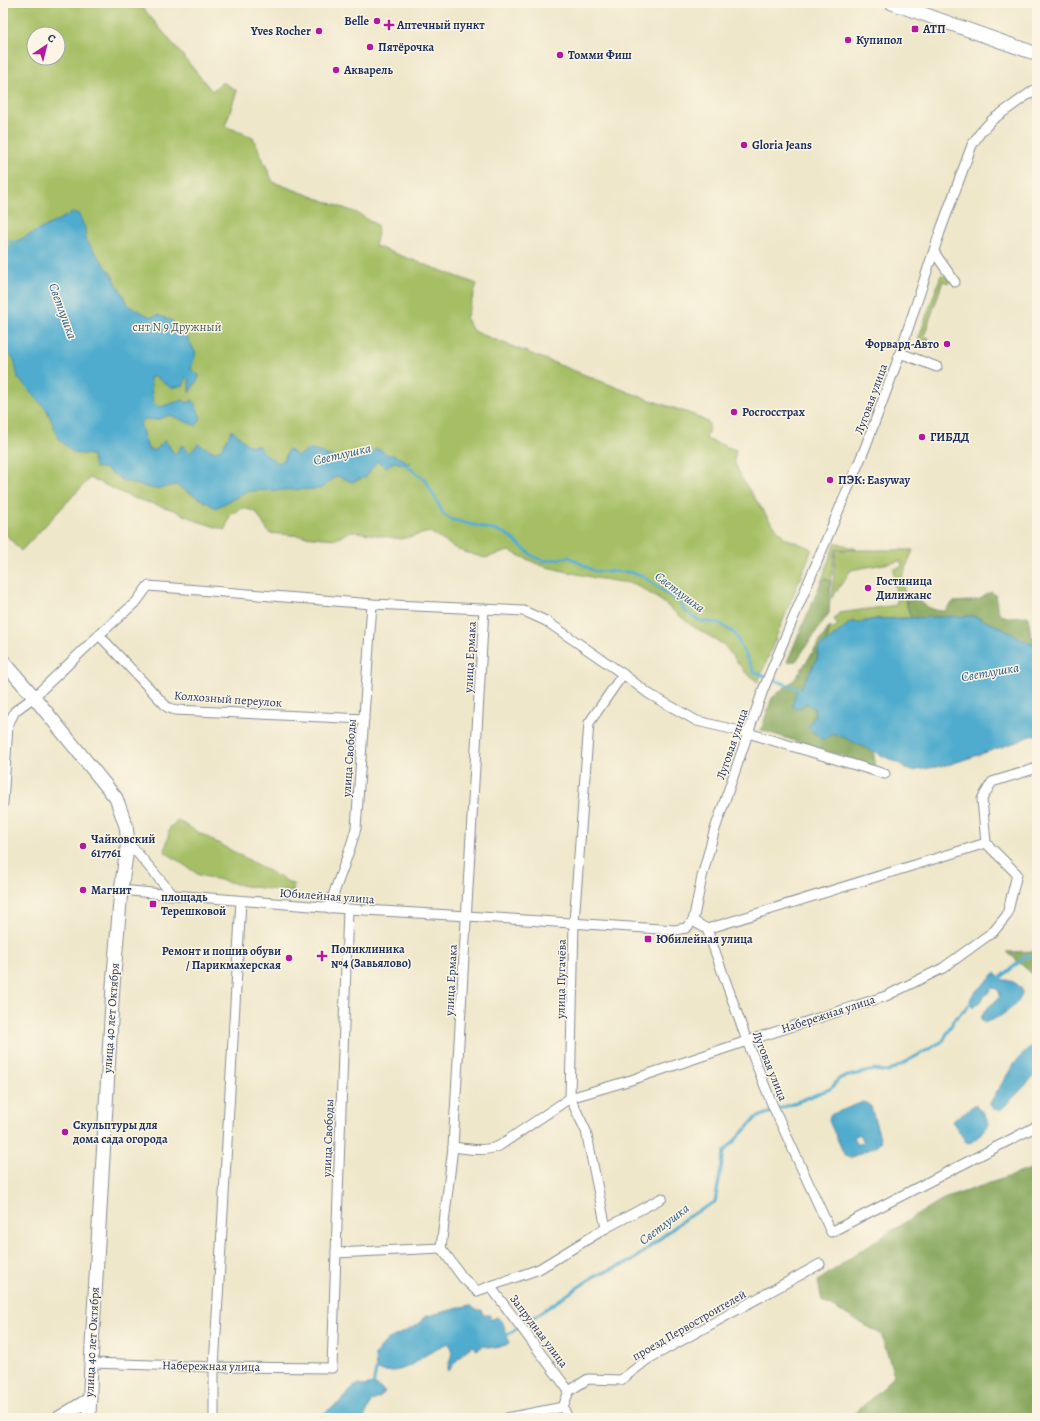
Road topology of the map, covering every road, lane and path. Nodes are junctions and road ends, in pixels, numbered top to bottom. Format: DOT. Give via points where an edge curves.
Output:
graph roads {
  1 [pos="892,3"];
  2 [pos="1037,54"];
  3 [pos="1037,88"];
  4 [pos="934,252"];
  5 [pos="955,282"];
  6 [pos="900,353"];
  7 [pos="937,367"];
  8 [pos="372,604"];
  9 [pos="484,609"];
  10 [pos="99,635"];
  11 [pos="3,661"];
  12 [pos="623,674"];
  13 [pos="34,696"];
  14 [pos="364,719"];
  15 [pos="748,733"];
  16 [pos="1037,768"];
  17 [pos="885,774"];
  18 [pos="3,803"];
  19 [pos="128,842"];
  20 [pos="986,843"];
  21 [pos="121,890"];
  22 [pos="173,895"];
  23 [pos="241,901"];
  24 [pos="329,908"];
  25 [pos="348,909"];
  26 [pos="467,916"];
  27 [pos="693,921"];
  28 [pos="574,922"];
  29 [pos="707,929"];
  30 [pos="747,1041"];
  31 [pos="570,1098"];
  32 [pos="1037,1126"];
  33 [pos="453,1147"];
  34 [pos="662,1198"];
  35 [pos="606,1228"];
  36 [pos="440,1248"];
  37 [pos="336,1253"];
  38 [pos="820,1264"];
  39 [pos="490,1286"];
  40 [pos="91,1363"];
  41 [pos="214,1367"];
  42 [pos="332,1368"];
  43 [pos="569,1391"];
  44 [pos="90,1399"];
  45 [pos="563,1407"];
  46 [pos="59,1418"];
  47 [pos="89,1418"];
  48 [pos="214,1418"];
  49 [pos="507,1418"];
  50 [pos="568,1418"];
  1 -- 2 [label="main road"];
  3 -- 4 [label="street, Луговая улица" via="992,120 972,145"];
  4 -- 5 [label="street"];
  4 -- 6 [label="street, Луговая улица"];
  6 -- 7 [label="street"];
  6 -- 15 [label="street, Луговая улица" via="862,455 763,690"];
  8 -- 9 [label="street"];
  8 -- 10 [label="street" via="148,586 137,601"];
  8 -- 14 [label="street, улица Свободы"];
  9 -- 12 [label="street" via="524,611 546,621"];
  9 -- 26 [label="street, улица Ермака"];
  10 -- 13 [label="street"];
  10 -- 14 [label="street, Колхозный переулок" via="167,707 175,710"];
  11 -- 13 [label="main road, улица 40 лет Октября"];
  12 -- 15 [label="street" via="649,694 697,721"];
  12 -- 28 [label="street, улица Пугачёва" via="589,723"];
  13 -- 18 [label="street" via="15,712 8,725"];
  13 -- 19 [label="main road, улица 40 лет Октября" via="116,798 126,826"];
  14 -- 24 [label="street, улица Свободы" via="356,828"];
  15 -- 17 [label="street"];
  15 -- 27 [label="street, Луговая улица" via="714,832"];
  16 -- 20 [label="street" via="992,782 982,799"];
  19 -- 21 [label="main road, улица 40 лет Октября"];
  19 -- 22 [label="street"];
  20 -- 29 [label="street"];
  20 -- 30 [label="street, Набережная улица" via="1017,874 1007,915 994,931 943,968 886,996"];
  21 -- 22 [label="street, Юбилейная улица"];
  21 -- 40 [label="main road, улица 40 лет Октября"];
  22 -- 23 [label="street, Юбилейная улица"];
  23 -- 24 [label="street, Юбилейная улица"];
  23 -- 41 [label="street"];
  24 -- 25 [label="street, Юбилейная улица"];
  25 -- 26 [label="street, Юбилейная улица"];
  25 -- 37 [label="street, улица Свободы"];
  26 -- 28 [label="street, Юбилейная улица"];
  26 -- 33 [label="street, улица Ермака"];
  27 -- 28 [label="street, Юбилейная улица" via="686,928 675,930"];
  27 -- 29 [label="street"];
  28 -- 31 [label="street, улица Пугачёва"];
  29 -- 30 [label="street, Луговая улица"];
  30 -- 31 [label="street, Набережная улица"];
  30 -- 32 [label="street, Луговая улица" via="772,1104 831,1232"];
  31 -- 33 [label="street, Набережная улица" via="490,1150"];
  31 -- 35 [label="street, улица Пугачёва" via="586,1131"];
  33 -- 36 [label="street, улица Ермака"];
  34 -- 35 [label="street"];
  35 -- 39 [label="street" via="539,1269"];
  36 -- 37 [label="street"];
  36 -- 39 [label="street" via="463,1278 477,1291"];
  37 -- 42 [label="street, улица Свободы"];
  38 -- 43 [label="street, проезд Первостроителей" via="648,1359 621,1380 588,1378"];
  39 -- 43 [label="street, Запрудная улица"];
  40 -- 41 [label="street, Набережная улица"];
  40 -- 44 [label="main road, улица 40 лет Октября"];
  41 -- 42 [label="street, Набережная улица"];
  41 -- 48 [label="street"];
  43 -- 45 [label="street"];
  44 -- 46 [label="main road"];
  44 -- 47 [label="main road, улица 40 лет Октября"];
  45 -- 49 [label="street"];
  45 -- 50 [label="street"];
}
